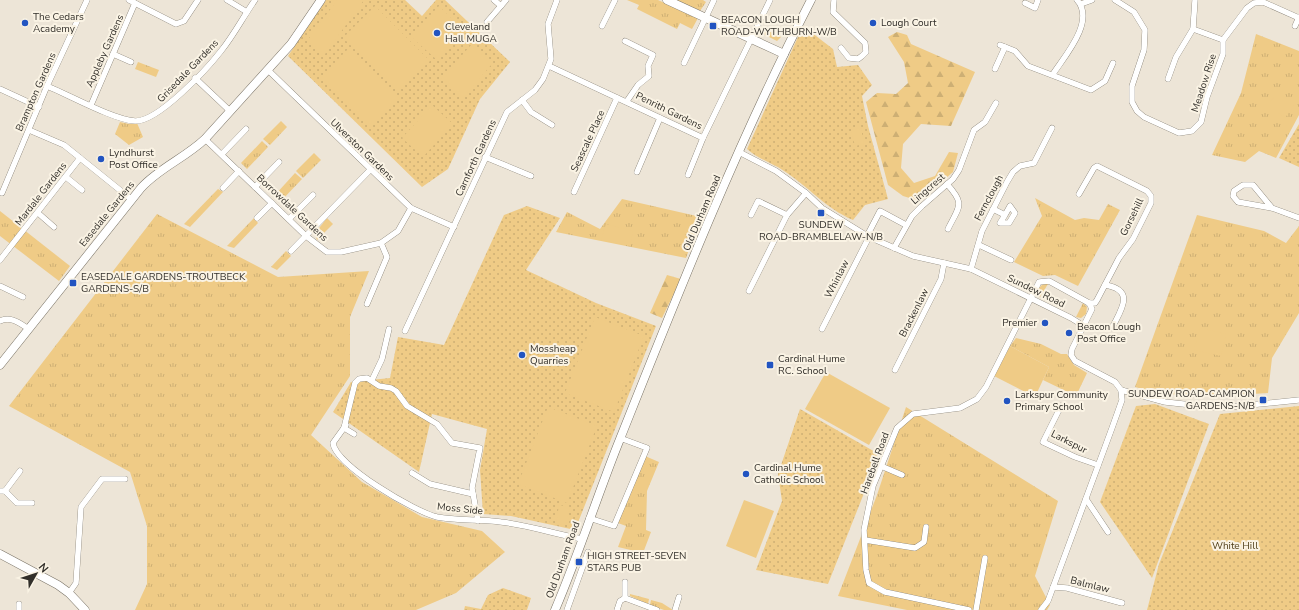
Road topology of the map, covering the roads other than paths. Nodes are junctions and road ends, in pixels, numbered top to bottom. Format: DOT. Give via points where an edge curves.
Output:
graph roads {
  1 [pos="87,0"];
  2 [pos="129,0"];
  3 [pos="198,0"];
  4 [pos="228,0"];
  5 [pos="255,0"];
  6 [pos="321,0"];
  7 [pos="494,0"];
  8 [pos="506,0"];
  9 [pos="557,0"];
  10 [pos="615,0"];
  11 [pos="667,0"];
  12 [pos="714,0"];
  13 [pos="770,0"];
  14 [pos="810,0"];
  15 [pos="834,0"];
  16 [pos="1038,0"];
  17 [pos="1092,0"];
  18 [pos="1115,0"];
  19 [pos="1195,0"];
  20 [pos="1079,2"];
  21 [pos="135,3"];
  22 [pos="1026,3"];
  23 [pos="501,6"];
  24 [pos="247,12"];
  25 [pos="705,18"];
  26 [pos="1299,18"];
  27 [pos="487,22"];
  28 [pos="602,26"];
  29 [pos="1295,26"];
  30 [pos="1193,29"];
  31 [pos="751,40"];
  32 [pos="1223,40"];
  33 [pos="625,41"];
  34 [pos="841,48"];
  35 [pos="113,54"];
  36 [pos="784,54"];
  37 [pos="131,62"];
  38 [pos="684,63"];
  39 [pos="1113,64"];
  40 [pos="549,66"];
  41 [pos="995,69"];
  42 [pos="268,71"];
  43 [pos="1053,74"];
  44 [pos="195,78"];
  45 [pos="1168,79"];
  46 [pos="47,86"];
  47 [pos="0,89"];
  48 [pos="618,98"];
  49 [pos="522,100"];
  50 [pos="627,101"];
  51 [pos="996,103"];
  52 [pos="91,105"];
  53 [pos="39,107"];
  54 [pos="230,111"];
  55 [pos="660,118"];
  56 [pos="552,125"];
  57 [pos="1052,128"];
  58 [pos="246,129"];
  59 [pos="29,130"];
  60 [pos="703,138"];
  61 [pos="205,139"];
  62 [pos="739,152"];
  63 [pos="222,154"];
  64 [pos="80,158"];
  65 [pos="486,158"];
  66 [pos="279,162"];
  67 [pos="370,170"];
  68 [pos="239,171"];
  69 [pos="637,172"];
  70 [pos="688,175"];
  71 [pos="530,176"];
  72 [pos="66,177"];
  73 [pos="947,184"];
  74 [pos="256,187"];
  75 [pos="223,188"];
  76 [pos="82,190"];
  77 [pos="574,192"];
  78 [pos="2,193"];
  79 [pos="806,193"];
  80 [pos="1079,194"];
  81 [pos="313,195"];
  82 [pos="131,199"];
  83 [pos="272,203"];
  84 [pos="411,208"];
  85 [pos="993,208"];
  86 [pos="1272,208"];
  87 [pos="38,213"];
  88 [pos="751,215"];
  89 [pos="1005,215"];
  90 [pos="787,216"];
  91 [pos="1298,217"];
  92 [pos="257,218"];
  93 [pos="289,219"];
  94 [pos="906,225"];
  95 [pos="54,227"];
  96 [pos="454,227"];
  97 [pos="948,230"];
  98 [pos="306,236"];
  99 [pos="868,237"];
  100 [pos="381,243"];
  101 [pos="979,245"];
  102 [pos="894,248"];
  103 [pos="290,251"];
  104 [pos="0,260"];
  105 [pos="1011,260"];
  106 [pos="944,263"];
  107 [pos="971,269"];
  108 [pos="1105,285"];
  109 [pos="0,286"];
  110 [pos="749,291"];
  111 [pos="22,297"];
  112 [pos="1030,298"];
  113 [pos="1089,303"];
  114 [pos="366,304"];
  115 [pos="0,321"];
  116 [pos="1082,327"];
  117 [pos="29,328"];
  118 [pos="1112,328"];
  119 [pos="389,329"];
  120 [pos="822,329"];
  121 [pos="404,331"];
  122 [pos="0,365"];
  123 [pos="895,370"];
  124 [pos="372,380"];
  125 [pos="1121,390"];
  126 [pos="1299,400"];
  127 [pos="1061,406"];
  128 [pos="345,426"];
  129 [pos="354,434"];
  130 [pos="620,438"];
  131 [pos="1098,465"];
  132 [pos="881,466"];
  133 [pos="20,471"];
  134 [pos="412,473"];
  135 [pos="902,475"];
  136 [pos="125,479"];
  137 [pos="3,492"];
  138 [pos="474,494"];
  139 [pos="1086,499"];
  140 [pos="32,503"];
  141 [pos="589,518"];
  142 [pos="478,521"];
  143 [pos="926,528"];
  144 [pos="1108,532"];
  145 [pos="582,540"];
  146 [pos="865,540"];
  147 [pos="588,552"];
  148 [pos="0,554"];
  149 [pos="985,558"];
  150 [pos="625,582"];
  151 [pos="1053,587"];
  152 [pos="69,593"];
  153 [pos="679,597"];
  154 [pos="625,598"];
  155 [pos="1122,603"];
  156 [pos="85,610"];
  157 [pos="555,610"];
  158 [pos="567,610"];
  159 [pos="617,610"];
  160 [pos="657,610"];
  161 [pos="675,610"];
  162 [pos="969,610"];
  163 [pos="976,610"];
  164 [pos="1041,610"];
  1 -- 46 [label="street, Brampton Gardens"];
  2 -- 21 [label="street"];
  3 -- 21 [label="street" via="184,21 176,24"];
  4 -- 24 [label="street"];
  5 -- 24 [label="street, Grisedale Gardens"];
  6 -- 42 [label="street, Easedale Gardens" via="291,44"];
  7 -- 23 [label="street"];
  8 -- 23 [label="street"];
  9 -- 40 [label="street, Carnforth Gardens" via="548,24 551,47"];
  10 -- 28 [label="street"];
  11 -- 25 [label="street"];
  12 -- 25 [label="street"];
  13 -- 31 [label="street, Penrith Gardens"];
  14 -- 36 [label="street, Old Durham Road"];
  15 -- 34 [label="street" via="833,12 865,42 866,48 862,56 854,59 849,58"];
  16 -- 22 [label="street" via="1035,8"];
  17 -- 20 [label="street"];
  18 -- 32 [label="street, Meadow Rise" via="1134,12 1145,30 1144,50 1132,86 1132,102 1144,117 1179,133 1192,131 1200,122 1223,54"];
  19 -- 30 [label="street"];
  20 -- 43 [label="street" via="1083,17 1080,33"];
  21 -- 35 [label="street, Appleby Gardens"];
  23 -- 27 [label="street"];
  24 -- 44 [label="street, Grisedale Gardens" via="221,51"];
  25 -- 31 [label="street"];
  25 -- 38 [label="street"];
  26 -- 29 [label="street"];
  26 -- 32 [label="street" via="1270,4 1254,3 1247,8"];
  30 -- 32 [label="street"];
  30 -- 45 [label="street" via="1176,57"];
  31 -- 36 [label="street"];
  31 -- 60 [label="street, Penrith Gardens"];
  33 -- 50 [label="street" via="653,55 648,66 650,76 638,85"];
  35 -- 37 [label="street"];
  35 -- 52 [label="street, Appleby Gardens"];
  36 -- 62 [label="street, Old Durham Road"];
  39 -- 43 [label="street" via="1105,81 1090,90"];
  40 -- 48 [label="street, Penrith Gardens"];
  40 -- 49 [label="street, Carnforth Gardens" via="539,86"];
  41 -- 43 [label="street" via="1002,46 1015,52 1028,66"];
  42 -- 54 [label="street, Easedale Gardens"];
  42 -- 67 [label="street, Ulverston Gardens"];
  44 -- 52 [label="street, Grisedale Gardens" via="167,106 152,116 136,121 121,119"];
  44 -- 54 [label="street"];
  46 -- 52 [label="street, Grisedale Gardens"];
  46 -- 53 [label="street, Brampton Gardens"];
  47 -- 53 [label="street"];
  48 -- 50 [label="street, Penrith Gardens"];
  48 -- 77 [label="street, Seascale Place"];
  49 -- 56 [label="street" via="531,112"];
  49 -- 65 [label="street, Carnforth Gardens" via="507,112"];
  50 -- 55 [label="street, Penrith Gardens"];
  51 -- 73 [label="street, Lingcrest" via="985,122 974,130 959,170"];
  53 -- 59 [label="street, Brampton Gardens"];
  54 -- 61 [label="street, Easedale Gardens"];
  55 -- 60 [label="street, Penrith Gardens"];
  55 -- 69 [label="street"];
  57 -- 85 [label="street, Fernclough" via="1034,162 1020,166 1013,172"];
  58 -- 63 [label="street"];
  59 -- 64 [label="street" via="64,146"];
  59 -- 78 [label="street, Brampton Gardens"];
  60 -- 70 [label="street"];
  61 -- 63 [label="street, Borrowdale Gardens"];
  61 -- 82 [label="street, Easedale Gardens" via="147,181"];
  62 -- 79 [label="street, Sundew Road" via="776,171"];
  62 -- 130 [label="street, Old Durham Road"];
  63 -- 68 [label="street, Borrowdale Gardens"];
  64 -- 72 [label="street, Mardale Gardens"];
  64 -- 82 [label="street"];
  65 -- 71 [label="street"];
  65 -- 96 [label="street, Carnforth Gardens"];
  66 -- 74 [label="street"];
  67 -- 84 [label="street, Ulverston Gardens"];
  67 -- 98 [label="street"];
  68 -- 74 [label="street, Borrowdale Gardens"];
  68 -- 75 [label="street"];
  72 -- 76 [label="street"];
  72 -- 87 [label="street, Mardale Gardens"];
  73 -- 94 [label="street, Lingcrest" via="922,206"];
  73 -- 97 [label="street" via="959,197 960,204"];
  74 -- 83 [label="street, Borrowdale Gardens"];
  79 -- 90 [label="street"];
  79 -- 99 [label="street, Sundew Road" via="822,208"];
  80 -- 108 [label="street, Gorsehill" via="1097,166 1147,191 1151,196 1151,203 1133,239 1119,258"];
  81 -- 93 [label="street"];
  82 -- 117 [label="street, Easedale Gardens"];
  83 -- 92 [label="street"];
  83 -- 93 [label="street, Borrowdale Gardens"];
  84 -- 96 [label="street, Ulverston Gardens"];
  84 -- 100 [label="street, Borrowdale Gardens" via="398,231"];
  85 -- 89 [label="street"];
  85 -- 101 [label="street, Fernclough" via="982,231"];
  86 -- 86 [label="street" via="1238,202 1233,196 1234,191 1243,185 1253,184"];
  86 -- 91 [label="street"];
  87 -- 95 [label="street"];
  87 -- 104 [label="street, Mardale Gardens"];
  88 -- 90 [label="street" via="758,201"];
  90 -- 110 [label="street"];
  93 -- 98 [label="street, Borrowdale Gardens"];
  94 -- 99 [label="street, Whinlaw" via="880,211"];
  94 -- 102 [label="street, Lingcrest"];
  96 -- 121 [label="street, Carnforth Gardens"];
  98 -- 100 [label="street, Borrowdale Gardens" via="327,252 341,252"];
  98 -- 103 [label="street"];
  99 -- 102 [label="street, Sundew Road"];
  99 -- 120 [label="street, Whinlaw"];
  100 -- 114 [label="street" via="387,257"];
  101 -- 105 [label="street"];
  101 -- 107 [label="street, Fernclough"];
  102 -- 106 [label="street, Sundew Road" via="913,256"];
  106 -- 107 [label="street, Sundew Road"];
  106 -- 123 [label="street, Brackenlaw" via="941,279"];
  107 -- 112 [label="street, Sundew Road"];
  108 -- 113 [label="street, Gorsehill" via="1095,303"];
  108 -- 118 [label="street" via="1114,286 1124,298 1124,304"];
  109 -- 111 [label="street"];
  112 -- 113 [label="street, Harebell Road" via="1039,282 1048,280"];
  112 -- 116 [label="street, Sundew Road" via="1079,323"];
  112 -- 132 [label="street, Harebell Road" via="986,387 977,399 960,408 913,414 897,428"];
  113 -- 116 [label="street" via="1092,309"];
  115 -- 117 [label="street" via="15,320"];
  116 -- 125 [label="street" via="1072,349 1071,355 1075,362 1115,382"];
  117 -- 122 [label="street, Easedale Gardens"];
  119 -- 124 [label="street" via="382,359"];
  124 -- 128 [label="street" via="362,378 355,383"];
  124 -- 138 [label="street" via="379,386 396,391 407,406 436,424 452,443 480,448 472,488"];
  125 -- 126 [label="street" via="1165,402 1219,408"];
  125 -- 131 [label="street" via="1122,400"];
  127 -- 131 [label="street, Larkspur" via="1043,442"];
  128 -- 129 [label="street"];
  128 -- 142 [label="street, Moss Side" via="332,443 333,449 382,490 423,512 438,517"];
  130 -- 141 [label="street, Old Durham Road"];
  130 -- 141 [label="street, Old Durham Road" via="647,448 614,526"];
  131 -- 139 [label="street"];
  132 -- 135 [label="street"];
  132 -- 146 [label="street, Harebell Road" via="864,530"];
  133 -- 137 [label="street"];
  134 -- 138 [label="street" via="430,484"];
  136 -- 152 [label="street" via="102,479 81,506 76,583"];
  137 -- 140 [label="street" via="17,503"];
  138 -- 142 [label="street"];
  139 -- 144 [label="street"];
  139 -- 151 [label="street"];
  141 -- 145 [label="street, Old Durham Road"];
  142 -- 145 [label="street, Moss Side" via="501,522"];
  143 -- 146 [label="street" via="924,542 915,548"];
  145 -- 157 [label="street, Old Durham Road"];
  146 -- 162 [label="street, Harebell Road" via="869,582 885,592"];
  147 -- 158 [label="street"];
  148 -- 152 [label="street"];
  149 -- 163 [label="street"];
  150 -- 154 [label="street"];
  151 -- 155 [label="street, Balmlaw" via="1067,588"];
  151 -- 164 [label="street" via="1048,602"];
  152 -- 156 [label="street"];
  153 -- 161 [label="street"];
  154 -- 159 [label="street" via="620,601"];
  154 -- 160 [label="street"];
}
